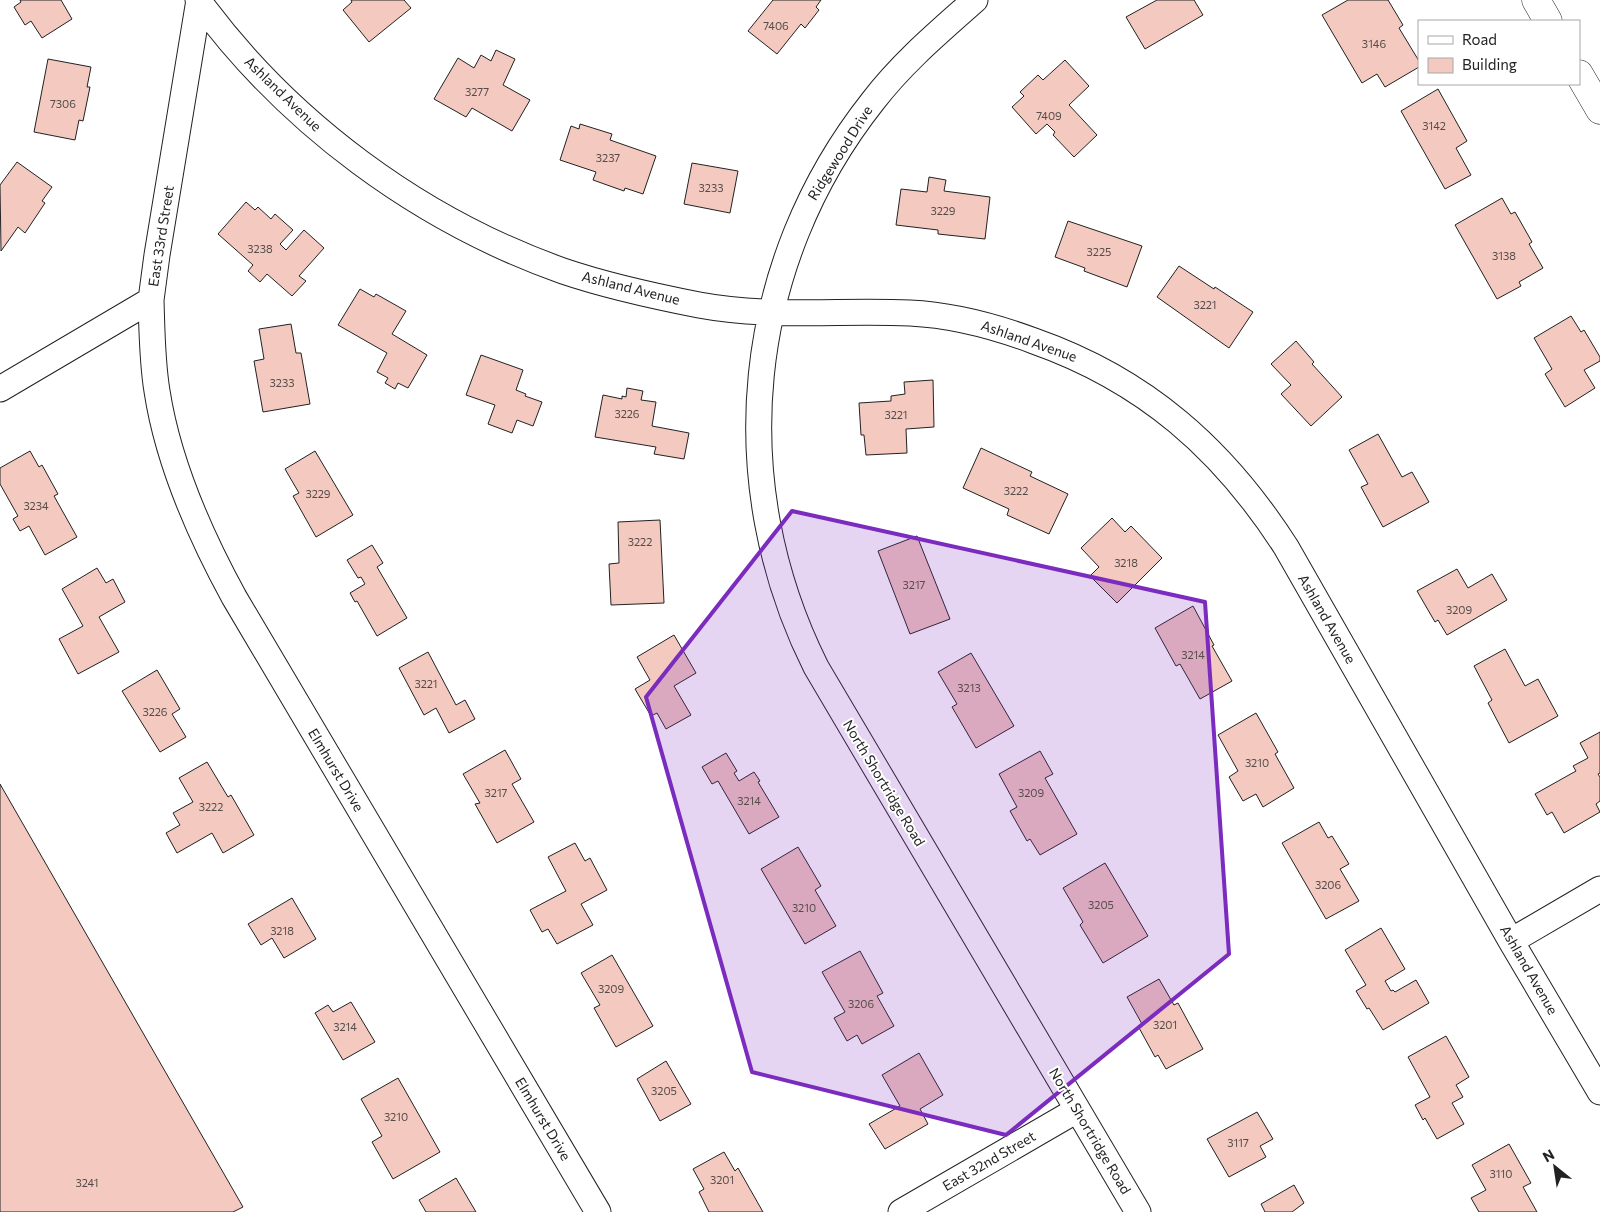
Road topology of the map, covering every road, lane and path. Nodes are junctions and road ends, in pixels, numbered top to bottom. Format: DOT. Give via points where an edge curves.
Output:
graph roads {
  1 [pos="198,0"];
  2 [pos="975,0"];
  3 [pos="1536,0"];
  4 [pos="1547,20"];
  5 [pos="1580,76"];
  6 [pos="1600,110"];
  7 [pos="151,300"];
  8 [pos="771,313"];
  9 [pos="0,388"];
  10 [pos="1600,889"];
  11 [pos="1511,941"];
  12 [pos="1600,1092"];
  13 [pos="1077,1110"];
  14 [pos="598,1212"];
  15 [pos="901,1212"];
  16 [pos="1138,1212"];
  1 -- 7 [label="street, East 33rd Street"];
  1 -- 8 [label="street, Ashland Avenue" via="230,42 311,123 391,184 445,217 490,241 586,278 702,305"];
  2 -- 8 [label="street, Ridgewood Drive" via="914,54 857,122 806,209 783,269"];
  3 -- 4 [label="street"];
  5 -- 6 [label="street"];
  7 -- 9 [label="street, East 33rd Street"];
  7 -- 14 [label="street, Elmhurst Drive" via="152,352 164,427 181,481 218,568"];
  8 -- 11 [label="street, Ashland Avenue" via="875,311 976,322 1013,332 1095,366 1179,422 1226,466 1265,514"];
  8 -- 13 [label="street, North Shortridge Road" via="759,393 760,470 774,554 799,631 828,688"];
  10 -- 11 [label="street"];
  11 -- 12 [label="street, Ashland Avenue"];
  13 -- 15 [label="street, East 32nd Street"];
  13 -- 16 [label="street, North Shortridge Road"];
}
